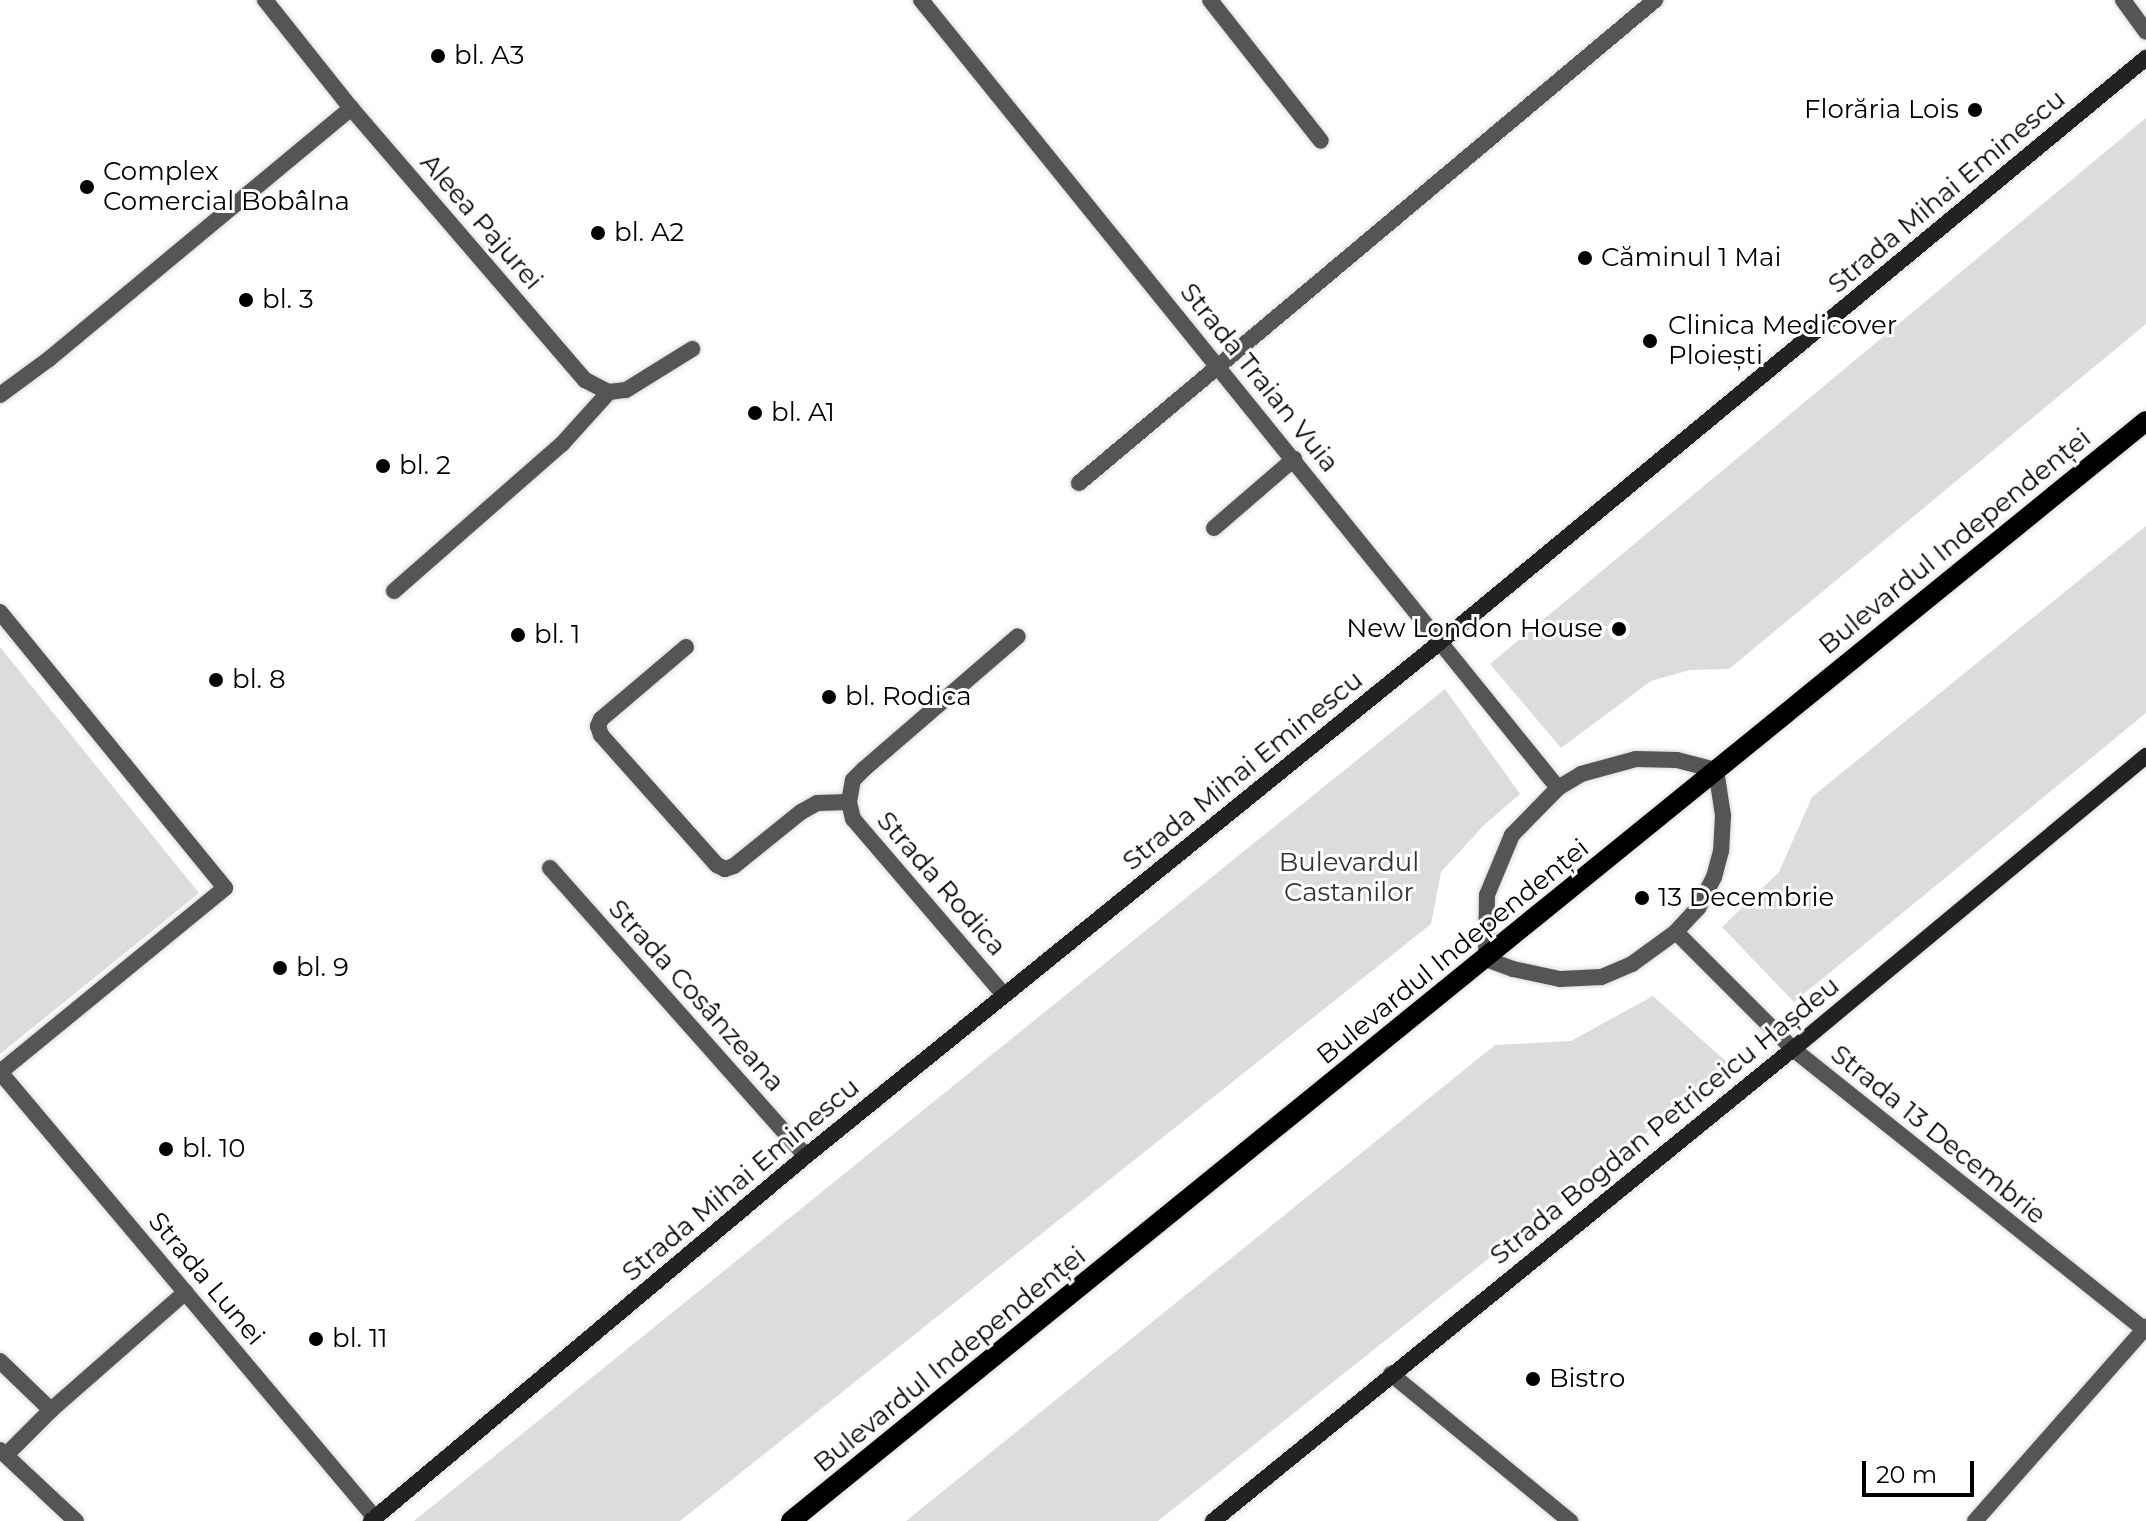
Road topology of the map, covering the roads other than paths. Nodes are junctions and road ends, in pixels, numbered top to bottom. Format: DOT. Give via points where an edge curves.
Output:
graph roads {
  1 [pos="265,0"];
  2 [pos="921,0"];
  3 [pos="1210,0"];
  4 [pos="1655,0"];
  5 [pos="2123,0"];
  6 [pos="2146,32"];
  7 [pos="2146,58"];
  8 [pos="351,108"];
  9 [pos="1321,141"];
  10 [pos="692,349"];
  11 [pos="1219,367"];
  12 [pos="609,392"];
  13 [pos="0,395"];
  14 [pos="2146,421"];
  15 [pos="1294,459"];
  16 [pos="1079,483"];
  17 [pos="1214,528"];
  18 [pos="394,591"];
  19 [pos="0,612"];
  20 [pos="1018,636"];
  21 [pos="1439,643"];
  22 [pos="686,647"];
  23 [pos="2146,756"];
  24 [pos="1716,770"];
  25 [pos="1558,788"];
  26 [pos="849,802"];
  27 [pos="550,868"];
  28 [pos="1676,932"];
  29 [pos="1486,959"];
  30 [pos="1004,995"];
  31 [pos="1793,1049"];
  32 [pos="0,1072"];
  33 [pos="806,1156"];
  34 [pos="186,1292"];
  35 [pos="2145,1329"];
  36 [pos="0,1361"];
  37 [pos="1391,1374"];
  38 [pos="51,1410"];
  39 [pos="3,1452"];
  40 [pos="373,1519"];
  41 [pos="76,1521"];
  42 [pos="791,1521"];
  43 [pos="1213,1521"];
  44 [pos="1570,1521"];
  45 [pos="1975,1521"];
  1 -- 8 [label="street, Aleea Pajurei"];
  2 -- 11 [label="street, Strada Traian Vuia"];
  3 -- 9 [label="street"];
  4 -- 11 [label="street"];
  5 -- 6 [label="street"];
  7 -- 21 [label="street, Strada Mihai Eminescu"];
  8 -- 12 [label="street, Aleea Pajurei" via="585,380"];
  8 -- 13 [label="street"];
  10 -- 12 [label="street" via="626,390"];
  11 -- 15 [label="street, Strada Traian Vuia"];
  11 -- 16 [label="street"];
  12 -- 18 [label="street" via="562,444"];
  14 -- 24 [label="main road, Bulevardul Independenței"];
  15 -- 17 [label="street"];
  15 -- 21 [label="street, Strada Traian Vuia"];
  19 -- 32 [label="street" via="225,888"];
  20 -- 26 [label="street, Strada Rodica" via="864,769 853,780"];
  21 -- 25 [label="street, Strada Traian Vuia"];
  21 -- 30 [label="street, Strada Mihai Eminescu"];
  22 -- 26 [label="street" via="598,726 717,865 734,866 817,803"];
  23 -- 31 [label="street, Strada Bogdan Petriceicu Hașdeu"];
  24 -- 25 [label="street" via="1677,760 1636,759 1581,774"];
  24 -- 28 [label="street" via="1723,815 1721,851 1698,908"];
  24 -- 29 [label="main road, Bulevardul Independenței"];
  25 -- 29 [label="street" via="1512,835 1496,869 1484,922"];
  26 -- 30 [label="street, Strada Rodica" via="853,819"];
  27 -- 33 [label="street, Strada Cosânzeana"];
  28 -- 29 [label="street" via="1632,964 1601,977 1560,979"];
  28 -- 31 [label="street, Strada 13 Decembrie"];
  29 -- 42 [label="main road, Bulevardul Independenței"];
  30 -- 33 [label="street, Strada Mihai Eminescu"];
  31 -- 35 [label="street, Strada 13 Decembrie"];
  31 -- 37 [label="street, Strada Bogdan Petriceicu Hașdeu"];
  32 -- 34 [label="street, Strada Lunei"];
  33 -- 40 [label="street, Strada Mihai Eminescu"];
  34 -- 38 [label="street"];
  34 -- 40 [label="street, Strada Lunei"];
  35 -- 45 [label="street"];
  36 -- 38 [label="street"];
  37 -- 43 [label="street, Strada Bogdan Petriceicu Hașdeu"];
  37 -- 44 [label="street"];
  38 -- 39 [label="street"];
  39 -- 41 [label="street"];
}
